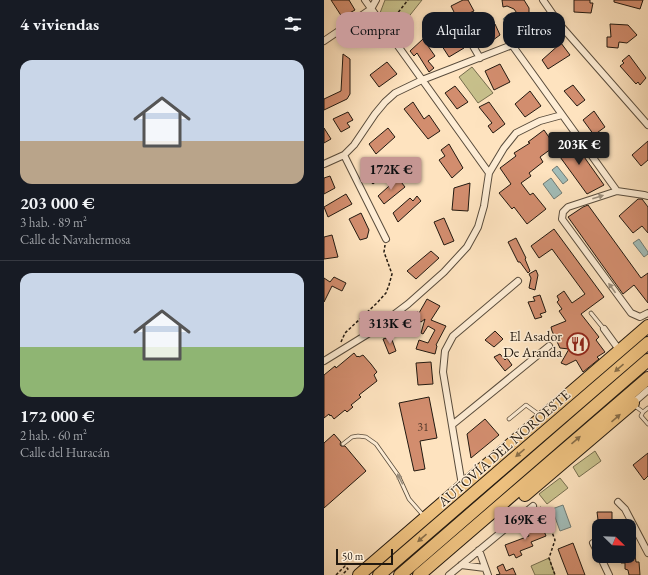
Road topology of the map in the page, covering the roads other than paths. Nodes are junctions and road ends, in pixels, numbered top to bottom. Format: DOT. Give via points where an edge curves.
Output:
graph roads {
  1 [pos="365,0"];
  2 [pos="376,0"];
  3 [pos="543,0"];
  4 [pos="371,9"];
  5 [pos="551,12"];
  6 [pos="565,31"];
  7 [pos="324,41"];
  8 [pos="474,48"];
  9 [pos="505,48"];
  10 [pos="514,48"];
  11 [pos="480,58"];
  12 [pos="422,80"];
  13 [pos="562,115"];
  14 [pos="648,125"];
  15 [pos="344,155"];
  16 [pos="324,164"];
  17 [pos="488,173"];
  18 [pos="617,191"];
  19 [pos="648,196"];
  20 [pos="386,239"];
  21 [pos="518,281"];
  22 [pos="591,313"];
  23 [pos="648,314"];
  24 [pos="648,326"];
  25 [pos="604,329"];
  26 [pos="648,343"];
  27 [pos="549,346"];
  28 [pos="620,351"];
  29 [pos="648,360"];
  30 [pos="324,361"];
  31 [pos="648,378"];
  32 [pos="648,390"];
  33 [pos="633,403"];
  34 [pos="648,408"];
  35 [pos="643,412"];
  36 [pos="542,417"];
  37 [pos="509,419"];
  38 [pos="648,424"];
  39 [pos="452,425"];
  40 [pos="343,444"];
  41 [pos="460,466"];
  42 [pos="476,474"];
  43 [pos="462,485"];
  44 [pos="618,502"];
  45 [pos="532,506"];
  46 [pos="425,517"];
  47 [pos="479,550"];
  48 [pos="648,553"];
  49 [pos="603,563"];
  50 [pos="461,565"];
  51 [pos="485,568"];
  52 [pos="359,575"];
  53 [pos="379,575"];
  54 [pos="400,575"];
  55 [pos="420,575"];
  56 [pos="429,575"];
  57 [pos="449,575"];
  58 [pos="488,575"];
  59 [pos="609,575"];
  1 -- 4 [label="street"];
  2 -- 4 [label="street"];
  3 -- 5 [label="street"];
  4 -- 7 [label="street"];
  4 -- 12 [label="street"];
  6 -- 14 [label="street"];
  8 -- 11 [label="street"];
  9 -- 11 [label="street"];
  10 -- 13 [label="street"];
  11 -- 12 [label="street"];
  12 -- 15 [label="street" via="395,93 385,102"];
  12 -- 17 [label="street"];
  13 -- 17 [label="street" via="540,121 516,133"];
  13 -- 18 [label="street"];
  15 -- 16 [label="street"];
  15 -- 20 [label="street"];
  17 -- 30 [label="street" via="484,206 478,227 467,246 444,272 408,304 371,332"];
  18 -- 19 [label="street"];
  23 -- 18 [label="street, one-way" via="637,317 631,313 562,219 563,212 568,207"];
  21 -- 39 [label="street" via="454,336 445,352 443,372"];
  22 -- 25 [label="lane"];
  24 -- 28 [label="highway"];
  25 -- 28 [label="street"];
  26 -- 53 [label="highway, AUTOVÍA DEL NOROESTE, one-way"];
  27 -- 39 [label="street"];
  28 -- 36 [label="highway"];
  29 -- 54 [label="highway"];
  55 -- 31 [label="highway, one-way"];
  32 -- 33 [label="street"];
  33 -- 35 [label="lane"];
  56 -- 33 [label="highway, one-way"];
  34 -- 35 [label="lane"];
  35 -- 38 [label="lane" via="641,416"];
  36 -- 37 [label="lane" via="526,405"];
  36 -- 42 [label="highway"];
  39 -- 41 [label="street"];
  46 -- 40 [label="lane, one-way" via="409,499 393,467 376,444 366,437 352,437"];
  41 -- 42 [label="street"];
  41 -- 43 [label="street"];
  42 -- 43 [label="highway"];
  43 -- 46 [label="highway"];
  44 -- 48 [label="street" via="625,509"];
  45 -- 47 [label="street"];
  46 -- 52 [label="highway"];
  47 -- 50 [label="street"];
  47 -- 51 [label="street"];
  49 -- 59 [label="street"];
  50 -- 51 [label="street"];
  50 -- 57 [label="street"];
  51 -- 58 [label="street"];
}
